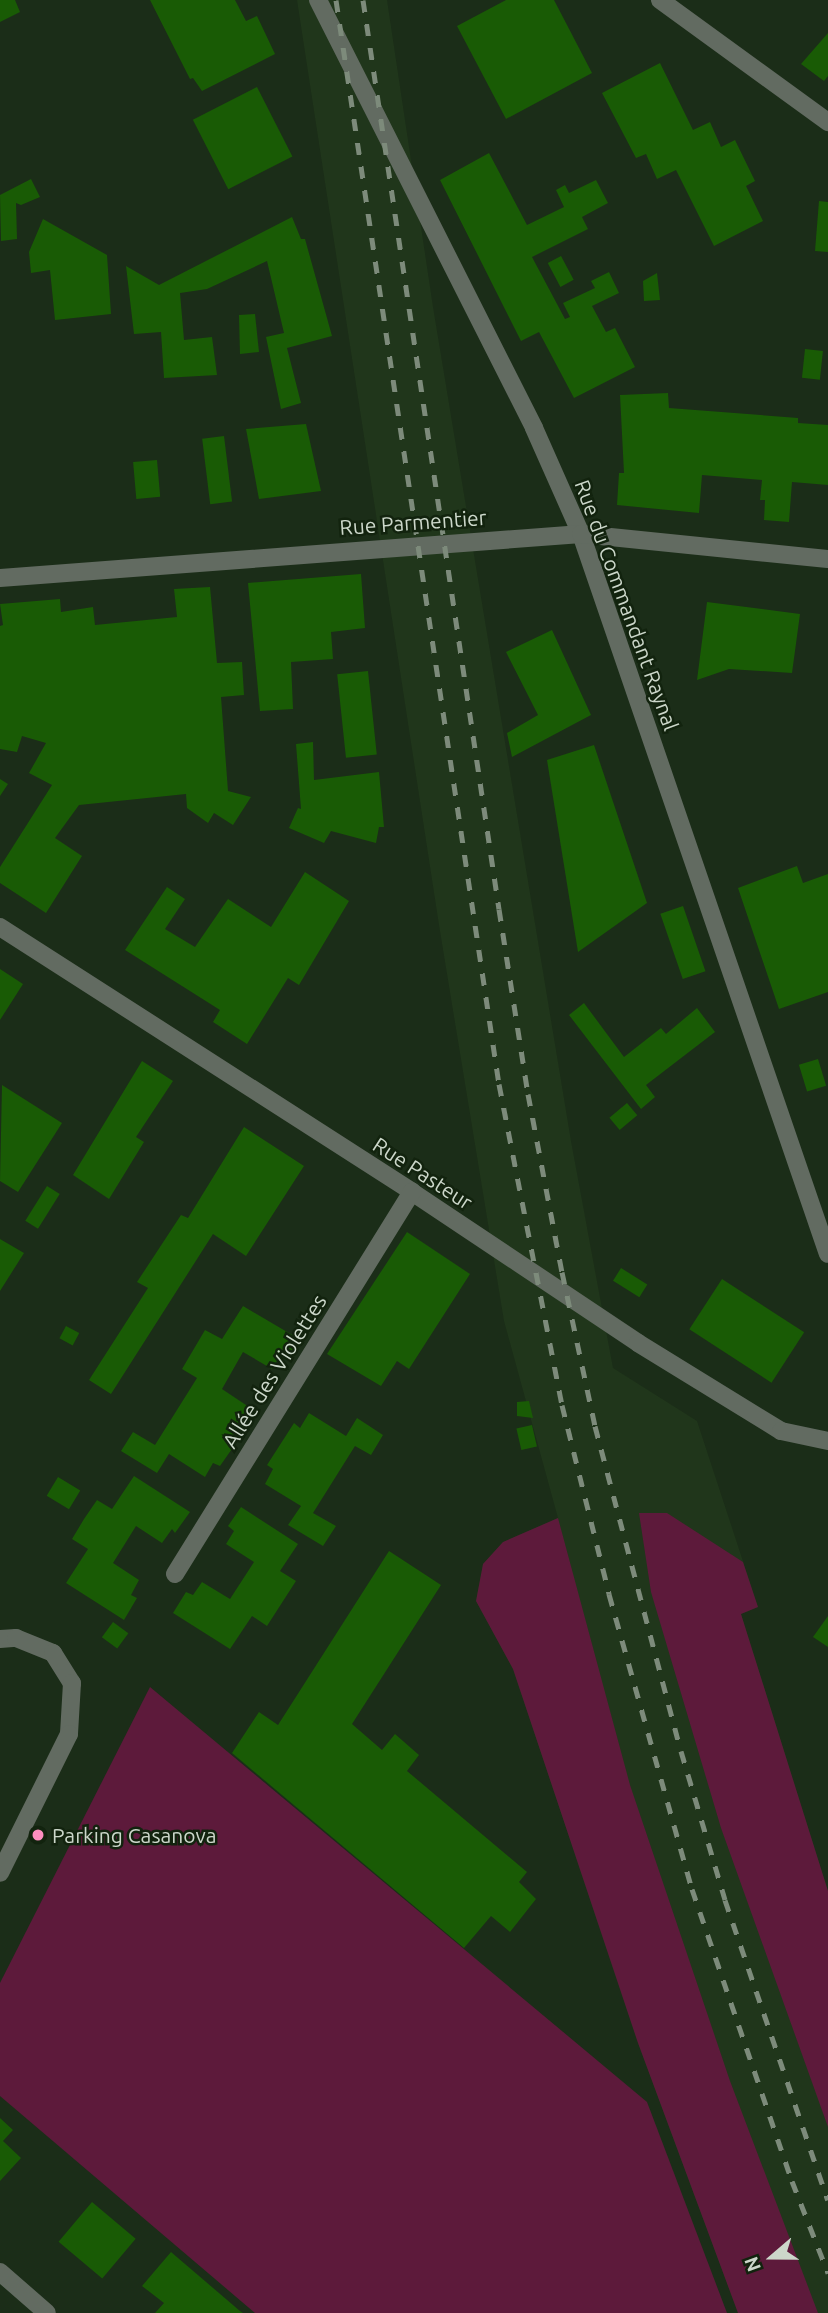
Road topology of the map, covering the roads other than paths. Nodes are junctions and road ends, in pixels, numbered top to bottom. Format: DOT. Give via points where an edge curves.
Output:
graph roads {
  1 [pos="318,0"];
  2 [pos="660,0"];
  3 [pos="828,122"];
  4 [pos="581,534"];
  5 [pos="828,559"];
  6 [pos="0,578"];
  7 [pos="0,927"];
  8 [pos="412,1192"];
  9 [pos="828,1254"];
  10 [pos="828,1441"];
  11 [pos="174,1574"];
  12 [pos="0,1639"];
  13 [pos="0,1873"];
  14 [pos="0,2272"];
  15 [pos="47,2313"];
  1 -- 4 [label="street, Rue du Commandant Raynal" via="534,428"];
  2 -- 3 [label="street"];
  4 -- 5 [label="street, Rue Parmentier"];
  4 -- 6 [label="street, Rue Parmentier"];
  4 -- 9 [label="street, Rue du Commandant Raynal"];
  7 -- 8 [label="street, Rue Pasteur"];
  8 -- 10 [label="street, Rue Pasteur" via="638,1343 781,1431"];
  8 -- 11 [label="street, Allée des Violettes"];
  12 -- 13 [label="street" via="16,1637 53,1653 72,1683 69,1734"];
  14 -- 15 [label="street"];
}
